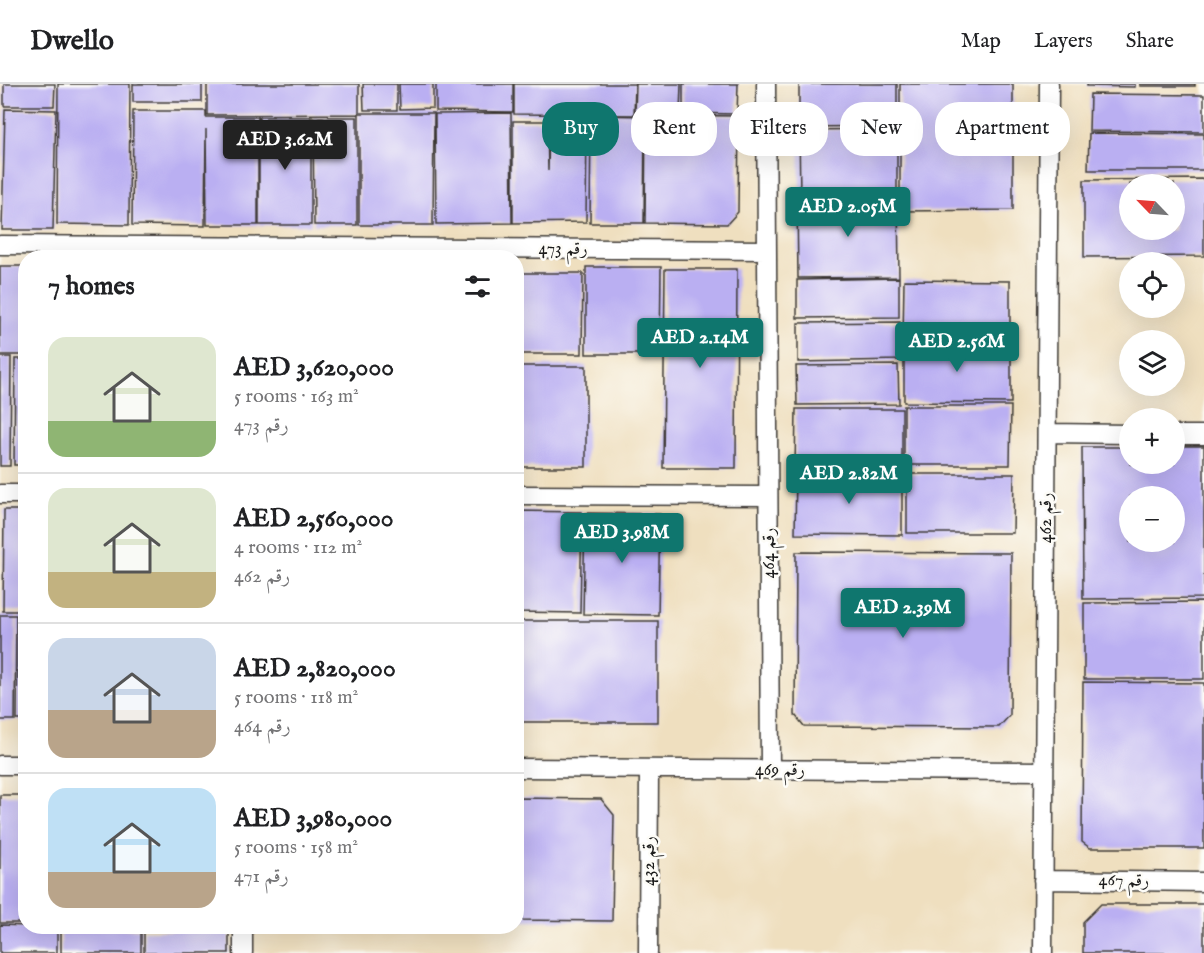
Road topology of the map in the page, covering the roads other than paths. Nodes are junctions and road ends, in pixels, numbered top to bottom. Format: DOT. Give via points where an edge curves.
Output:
graph roads {
  1 [pos="766,84"];
  2 [pos="1049,84"];
  3 [pos="0,245"];
  4 [pos="767,250"];
  5 [pos="1047,433"];
  6 [pos="1119,434"];
  7 [pos="1185,435"];
  8 [pos="1204,435"];
  9 [pos="0,494"];
  10 [pos="18,494"];
  11 [pos="524,495"];
  12 [pos="768,496"];
  13 [pos="0,765"];
  14 [pos="18,765"];
  15 [pos="524,768"];
  16 [pos="650,769"];
  17 [pos="770,770"];
  18 [pos="1044,771"];
  19 [pos="1043,880"];
  20 [pos="1204,882"];
  21 [pos="243,934"];
  22 [pos="243,953"];
  23 [pos="648,953"];
  24 [pos="1042,953"];
  1 -- 4 [label="street, رقم 464"];
  2 -- 5 [label="street, رقم 462"];
  3 -- 4 [label="street, رقم 473"];
  4 -- 12 [label="street, رقم 464"];
  5 -- 6 [label="street"];
  5 -- 18 [label="street, رقم 462"];
  7 -- 8 [label="street"];
  9 -- 10 [label="street"];
  11 -- 12 [label="street"];
  12 -- 17 [label="street, رقم 464"];
  13 -- 14 [label="street"];
  15 -- 16 [label="street, رقم 469"];
  16 -- 17 [label="street, رقم 469"];
  16 -- 23 [label="street, رقم 432"];
  17 -- 18 [label="street, رقم 469"];
  18 -- 19 [label="street, رقم 462"];
  19 -- 20 [label="street, رقم 467"];
  19 -- 24 [label="street, رقم 462"];
  21 -- 22 [label="street"];
}
